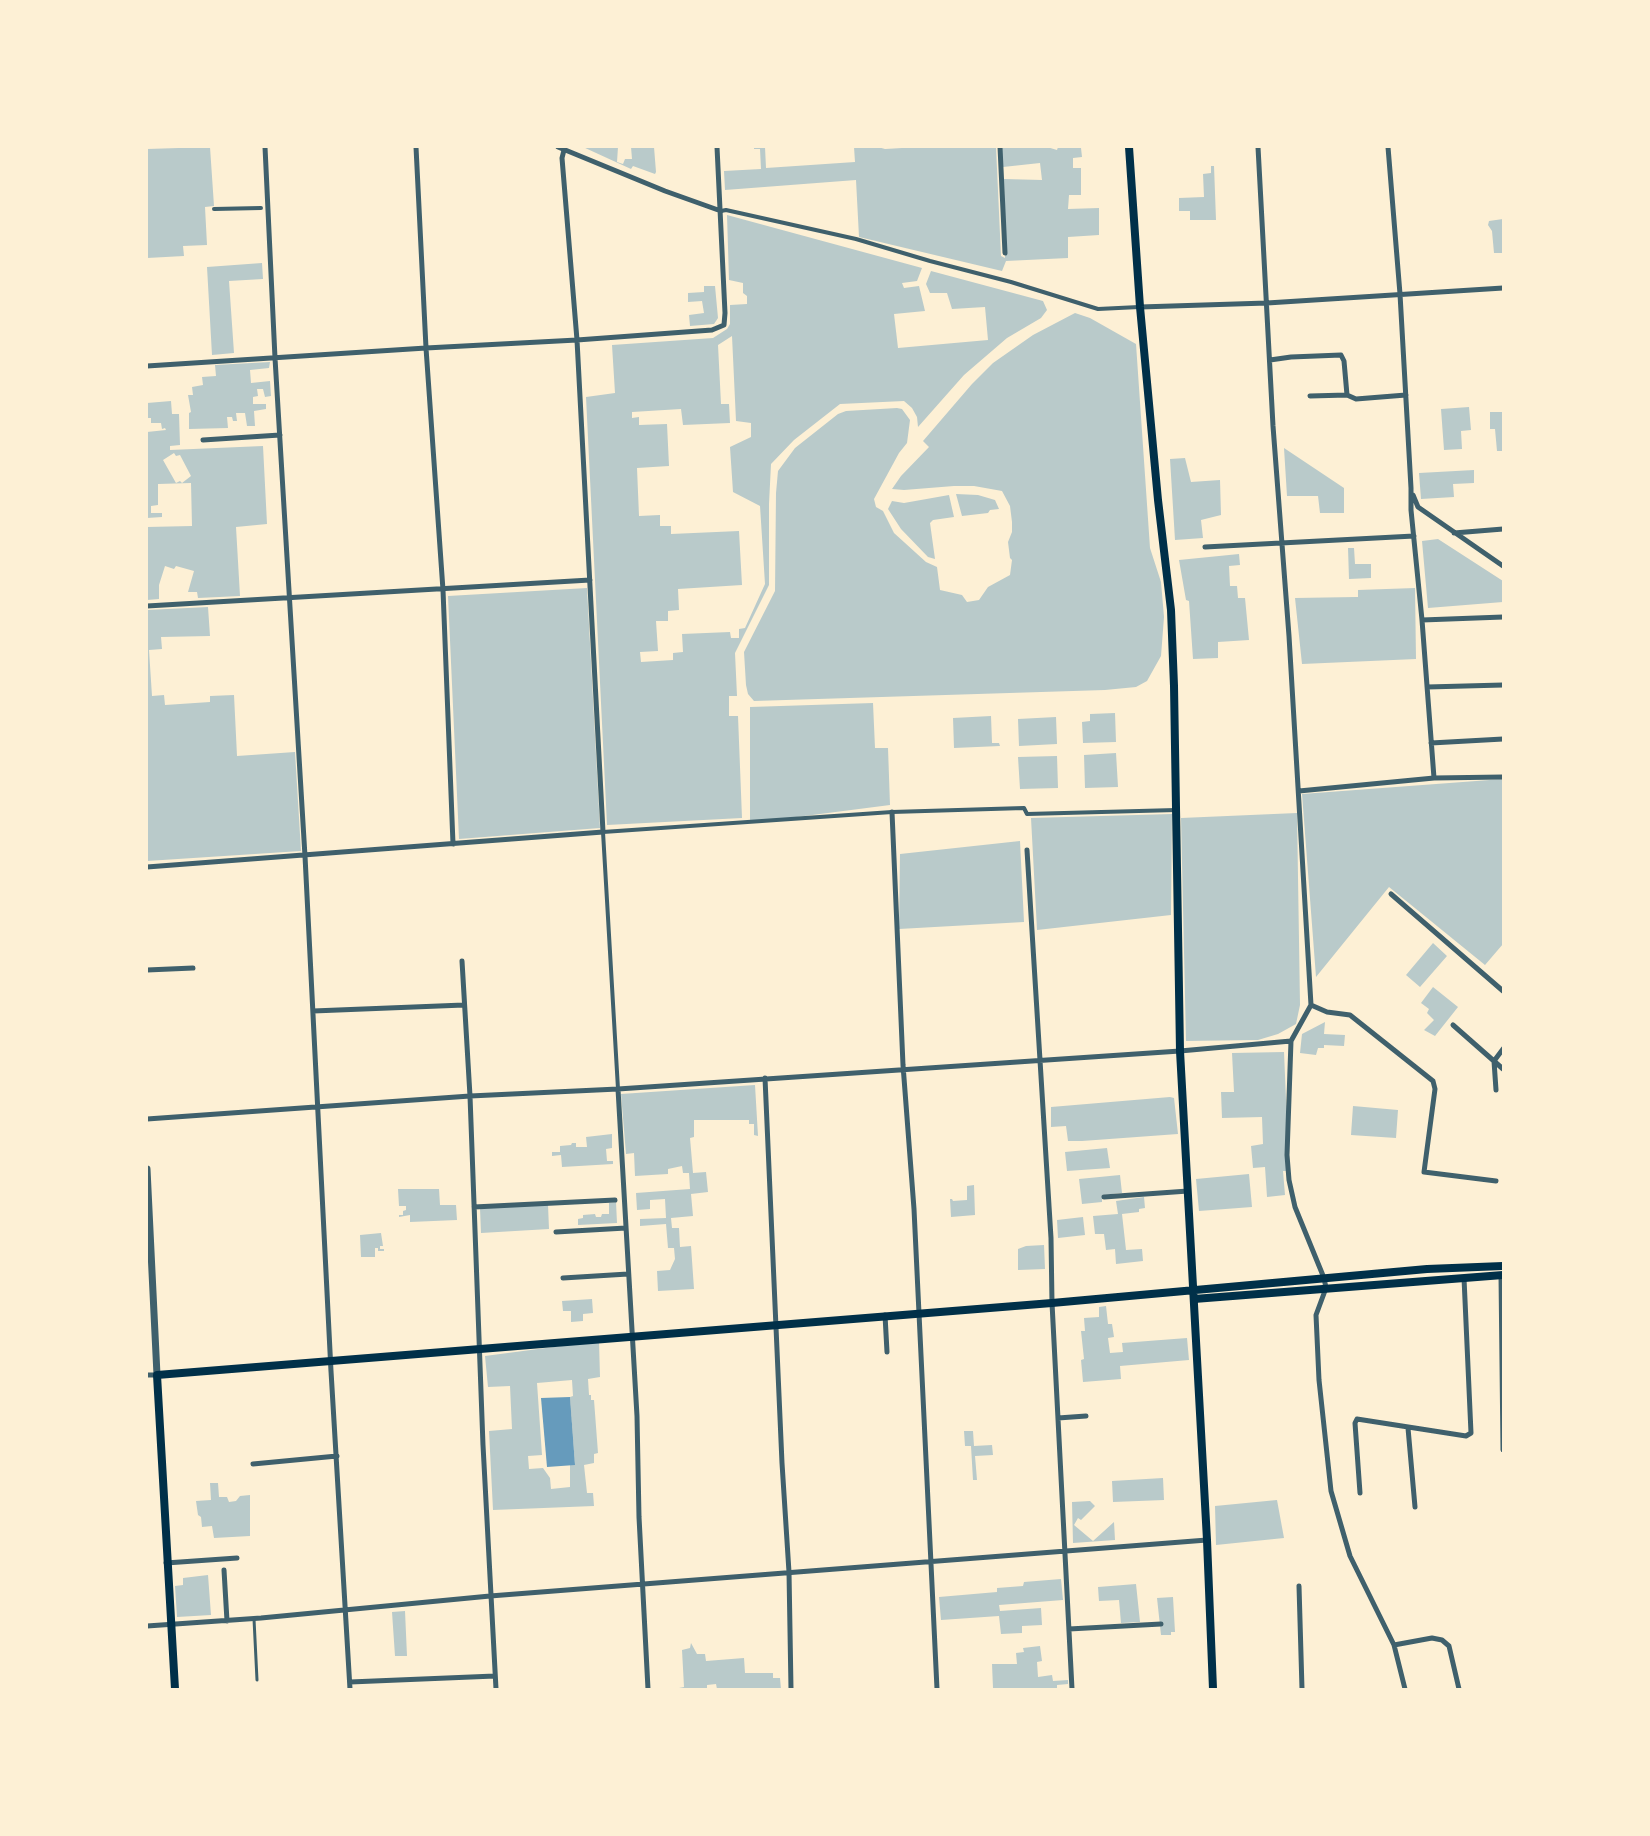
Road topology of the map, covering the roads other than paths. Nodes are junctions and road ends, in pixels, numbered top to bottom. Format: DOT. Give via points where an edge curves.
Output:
graph roads {
  1 [pos="265,147"];
  2 [pos="416,147"];
  3 [pos="558,147"];
  4 [pos="717,147"];
  5 [pos="1000,147"];
  6 [pos="1129,147"];
  7 [pos="1258,147"];
  8 [pos="1388,147"];
  9 [pos="564,150"];
  10 [pos="261,208"];
  11 [pos="214,209"];
  12 [pos="721,211"];
  13 [pos="1005,253"];
  14 [pos="1503,288"];
  15 [pos="1400,294"];
  16 [pos="1267,303"];
  17 [pos="1140,307"];
  18 [pos="577,340"];
  19 [pos="426,348"];
  20 [pos="275,358"];
  21 [pos="1270,360"];
  22 [pos="147,366"];
  23 [pos="1347,395"];
  24 [pos="1406,395"];
  25 [pos="1310,396"];
  26 [pos="280,435"];
  27 [pos="202,440"];
  28 [pos="1412,488"];
  29 [pos="1503,529"];
  30 [pos="1454,533"];
  31 [pos="1414,536"];
  32 [pos="1282,544"];
  33 [pos="1205,547"];
  34 [pos="1503,566"];
  35 [pos="590,580"];
  36 [pos="443,590"];
  37 [pos="289,598"];
  38 [pos="147,606"];
  39 [pos="1503,616"];
  40 [pos="1422,620"];
  41 [pos="1503,685"];
  42 [pos="1427,687"];
  43 [pos="1503,739"];
  44 [pos="1431,743"];
  45 [pos="1503,777"];
  46 [pos="1434,778"];
  47 [pos="1299,791"];
  48 [pos="1176,810"];
  49 [pos="892,812"];
  50 [pos="603,832"];
  51 [pos="453,844"];
  52 [pos="1027,850"];
  53 [pos="305,856"];
  54 [pos="147,867"];
  55 [pos="1390,894"];
  56 [pos="462,961"];
  57 [pos="193,968"];
  58 [pos="147,970"];
  59 [pos="1502,988"];
  60 [pos="464,1005"];
  61 [pos="1311,1005"];
  62 [pos="313,1011"];
  63 [pos="1453,1025"];
  64 [pos="1291,1041"];
  65 [pos="1503,1049"];
  66 [pos="1180,1052"];
  67 [pos="1494,1060"];
  68 [pos="1041,1061"];
  69 [pos="903,1069"];
  70 [pos="1503,1069"];
  71 [pos="765,1078"];
  72 [pos="618,1089"];
  73 [pos="1496,1090"];
  74 [pos="470,1096"];
  75 [pos="318,1106"];
  76 [pos="147,1119"];
  77 [pos="147,1169"];
  78 [pos="1496,1181"];
  79 [pos="1188,1191"];
  80 [pos="1104,1197"];
  81 [pos="615,1200"];
  82 [pos="474,1207"];
  83 [pos="626,1228"];
  84 [pos="556,1232"];
  85 [pos="1503,1266"];
  86 [pos="150,1273"];
  87 [pos="628,1274"];
  88 [pos="1502,1275"];
  89 [pos="563,1278"];
  90 [pos="1324,1278"];
  91 [pos="1464,1278"];
  92 [pos="1326,1288"];
  93 [pos="1193,1295"];
  94 [pos="1052,1303"];
  95 [pos="917,1313"];
  96 [pos="885,1315"];
  97 [pos="777,1324"];
  98 [pos="632,1336"];
  99 [pos="479,1348"];
  100 [pos="887,1352"];
  101 [pos="331,1360"];
  102 [pos="147,1375"];
  103 [pos="157,1375"];
  104 [pos="1086,1416"];
  105 [pos="1058,1418"];
  106 [pos="1408,1428"];
  107 [pos="1503,1450"];
  108 [pos="337,1456"];
  109 [pos="254,1464"];
  110 [pos="1360,1493"];
  111 [pos="1415,1507"];
  112 [pos="1207,1540"];
  113 [pos="1065,1550"];
  114 [pos="237,1558"];
  115 [pos="931,1562"];
  116 [pos="166,1563"];
  117 [pos="224,1570"];
  118 [pos="789,1572"];
  119 [pos="642,1585"];
  120 [pos="1299,1586"];
  121 [pos="490,1596"];
  122 [pos="345,1611"];
  123 [pos="254,1619"];
  124 [pos="227,1621"];
  125 [pos="172,1624"];
  126 [pos="1161,1624"];
  127 [pos="147,1626"];
  128 [pos="1069,1629"];
  129 [pos="1394,1645"];
  130 [pos="495,1677"];
  131 [pos="256,1680"];
  132 [pos="350,1686"];
  133 [pos="175,1689"];
  134 [pos="496,1689"];
  135 [pos="648,1689"];
  136 [pos="791,1689"];
  137 [pos="937,1689"];
  138 [pos="1072,1689"];
  139 [pos="1214,1689"];
  140 [pos="1302,1689"];
  141 [pos="1405,1689"];
  142 [pos="1459,1689"];
  1 -- 20 [label="street"];
  2 -- 19 [label="street"];
  3 -- 9 [label="street"];
  4 -- 12 [label="street"];
  5 -- 13 [label="street"];
  6 -- 17 [label="main road"];
  7 -- 16 [label="street"];
  8 -- 15 [label="street"];
  9 -- 12 [label="street"];
  9 -- 18 [label="street"];
  10 -- 11 [label="street"];
  12 -- 17 [label="street" via="856,239 1098,309"];
  12 -- 18 [label="street" via="723,325 712,330"];
  14 -- 15 [label="street"];
  15 -- 16 [label="street"];
  15 -- 24 [label="street"];
  16 -- 17 [label="street"];
  16 -- 21 [label="street"];
  17 -- 48 [label="main road" via="1171,610"];
  18 -- 19 [label="street"];
  18 -- 35 [label="street"];
  19 -- 20 [label="street"];
  19 -- 36 [label="street"];
  20 -- 22 [label="street"];
  20 -- 26 [label="street"];
  21 -- 23 [label="street" via="1341,355"];
  21 -- 32 [label="street"];
  23 -- 24 [label="street" via="1356,399"];
  23 -- 25 [label="street"];
  24 -- 28 [label="street"];
  26 -- 27 [label="street"];
  26 -- 37 [label="street"];
  28 -- 30 [label="street" via="1419,507"];
  28 -- 31 [label="street"];
  29 -- 30 [label="street"];
  30 -- 34 [label="street"];
  31 -- 32 [label="street"];
  31 -- 40 [label="street"];
  32 -- 33 [label="street"];
  32 -- 47 [label="street"];
  35 -- 36 [label="street"];
  35 -- 50 [label="street"];
  36 -- 37 [label="street"];
  36 -- 51 [label="street"];
  37 -- 38 [label="street"];
  37 -- 53 [label="street"];
  39 -- 40 [label="street"];
  40 -- 42 [label="street"];
  41 -- 42 [label="street"];
  42 -- 44 [label="street"];
  43 -- 44 [label="street"];
  44 -- 46 [label="street"];
  45 -- 46 [label="street"];
  46 -- 47 [label="street"];
  47 -- 61 [label="street"];
  48 -- 49 [label="street" via="1028,814 1024,808"];
  48 -- 66 [label="main road"];
  49 -- 50 [label="street"];
  49 -- 69 [label="street"];
  50 -- 51 [label="street"];
  50 -- 72 [label="street"];
  51 -- 53 [label="street"];
  52 -- 68 [label="street"];
  53 -- 54 [label="street"];
  53 -- 62 [label="street"];
  55 -- 59 [label="street"];
  56 -- 60 [label="street"];
  57 -- 58 [label="street"];
  60 -- 62 [label="street"];
  60 -- 74 [label="street"];
  61 -- 64 [label="street"];
  61 -- 78 [label="street" via="1350,1015 1433,1080 1424,1172"];
  62 -- 75 [label="street"];
  63 -- 67 [label="street"];
  64 -- 66 [label="street"];
  64 -- 90 [label="street" via="1289,1180 1295,1208"];
  65 -- 67 [label="street"];
  66 -- 68 [label="street"];
  66 -- 79 [label="main road"];
  67 -- 70 [label="street"];
  67 -- 73 [label="street"];
  68 -- 69 [label="street"];
  68 -- 94 [label="street"];
  69 -- 71 [label="street"];
  69 -- 95 [label="street"];
  71 -- 72 [label="street"];
  71 -- 97 [label="street"];
  72 -- 74 [label="street"];
  72 -- 83 [label="street"];
  74 -- 75 [label="street"];
  74 -- 82 [label="street"];
  75 -- 76 [label="street"];
  75 -- 101 [label="street"];
  77 -- 86 [label="street"];
  79 -- 80 [label="street"];
  79 -- 93 [label="main road"];
  81 -- 82 [label="street"];
  82 -- 99 [label="street"];
  83 -- 84 [label="street"];
  83 -- 87 [label="street"];
  85 -- 90 [label="main road"];
  86 -- 103 [label="street"];
  87 -- 89 [label="street"];
  87 -- 98 [label="street"];
  88 -- 91 [label="main road"];
  88 -- 107 [label="street"];
  90 -- 92 [label="street"];
  90 -- 93 [label="main road"];
  91 -- 92 [label="main road"];
  91 -- 106 [label="street" via="1471,1433 1466,1436"];
  92 -- 93 [label="main road"];
  92 -- 129 [label="street" via="1316,1315 1331,1491 1350,1556"];
  93 -- 94 [label="main road"];
  93 -- 112 [label="main road"];
  94 -- 95 [label="main road"];
  94 -- 105 [label="street"];
  95 -- 96 [label="main road"];
  95 -- 115 [label="street"];
  96 -- 97 [label="main road"];
  96 -- 100 [label="street"];
  97 -- 98 [label="main road"];
  97 -- 118 [label="street"];
  98 -- 99 [label="main road"];
  98 -- 119 [label="street"];
  99 -- 101 [label="main road"];
  99 -- 121 [label="street"];
  101 -- 103 [label="main road"];
  101 -- 108 [label="street"];
  102 -- 103 [label="street"];
  103 -- 116 [label="main road"];
  104 -- 105 [label="street"];
  105 -- 113 [label="street"];
  106 -- 110 [label="street" via="1357,1419"];
  106 -- 111 [label="street"];
  108 -- 109 [label="street"];
  108 -- 122 [label="street"];
  112 -- 113 [label="street"];
  112 -- 139 [label="main road"];
  113 -- 115 [label="street"];
  113 -- 128 [label="street"];
  114 -- 116 [label="street"];
  115 -- 118 [label="street"];
  115 -- 137 [label="street"];
  116 -- 125 [label="main road"];
  117 -- 124 [label="street"];
  118 -- 119 [label="street"];
  118 -- 136 [label="street"];
  119 -- 121 [label="street"];
  119 -- 135 [label="street"];
  120 -- 140 [label="street"];
  121 -- 122 [label="street"];
  121 -- 130 [label="street"];
  122 -- 123 [label="street"];
  122 -- 132 [label="street"];
  123 -- 124 [label="street"];
  123 -- 131 [label="lane"];
  124 -- 125 [label="street"];
  125 -- 127 [label="street"];
  125 -- 133 [label="main road"];
  126 -- 128 [label="street"];
  128 -- 138 [label="street"];
  129 -- 141 [label="street"];
  129 -- 142 [label="street" via="1432,1638 1442,1640 1449,1646"];
  130 -- 132 [label="street"];
  130 -- 134 [label="street"];
}
